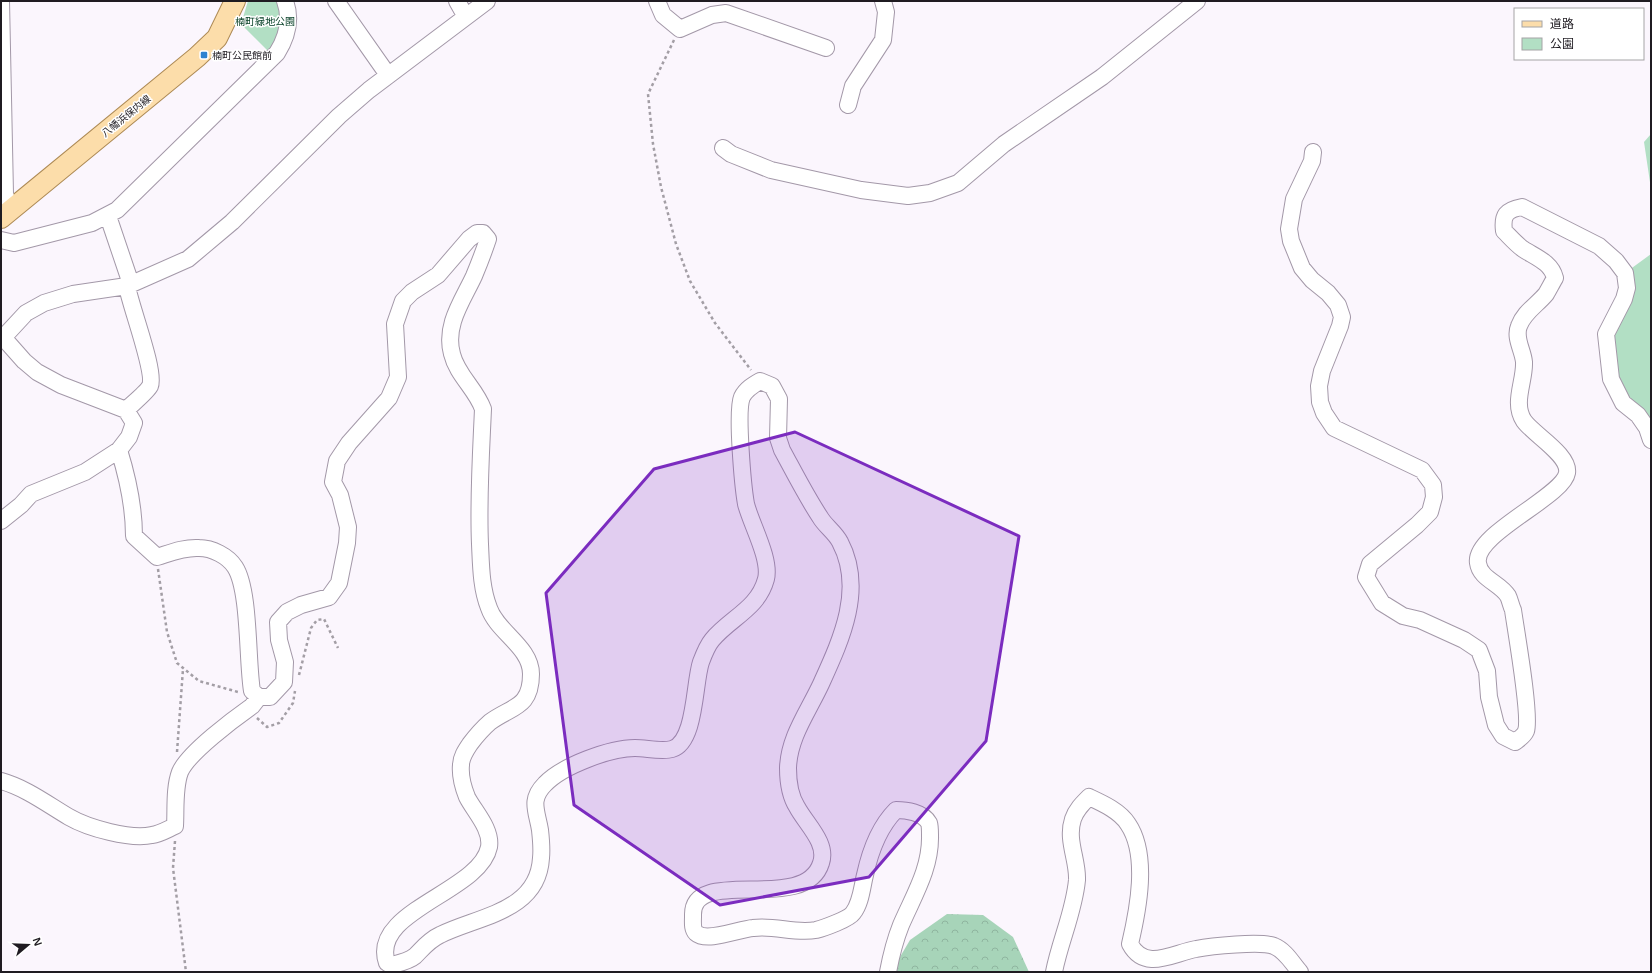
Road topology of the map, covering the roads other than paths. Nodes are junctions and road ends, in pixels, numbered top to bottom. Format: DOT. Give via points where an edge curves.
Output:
graph roads {
  1 [pos="1,1"];
  2 [pos="235,1"];
  3 [pos="285,1"];
  4 [pos="336,1"];
  5 [pos="457,1"];
  6 [pos="487,1"];
  7 [pos="657,1"];
  8 [pos="883,1"];
  9 [pos="1197,1"];
  10 [pos="466,17"];
  11 [pos="826,48"];
  12 [pos="388,75"];
  13 [pos="848,105"];
  14 [pos="723,148"];
  15 [pos="1313,152"];
  16 [pos="6,214"];
  17 [pos="108,216"];
  18 [pos="1,240"];
  19 [pos="129,285"];
  20 [pos="2,338"];
  21 [pos="126,410"];
  22 [pos="1651,440"];
  23 [pos="119,450"];
  24 [pos="1,521"];
  25 [pos="256,701"];
  26 [pos="1,781"];
  27 [pos="888,972"];
  28 [pos="1054,972"];
  29 [pos="1300,972"];
  1 -- 16 [label="street"];
  2 -- 16 [label="main road, 八幡浜保内線" via="217,38 197,57"];
  3 -- 17 [label="street" via="289,23 286,39 277,53"];
  4 -- 12 [label="street"];
  5 -- 10 [label="street"];
  6 -- 10 [label="street"];
  7 -- 11 [label="street" via="663,15 680,28 712,14 726,13"];
  8 -- 13 [label="street" via="886,12 883,40 853,86"];
  9 -- 14 [label="street" via="1102,78 1004,144 958,184 930,193 908,196 854,189 771,170 731,154"];
  10 -- 12 [label="street"];
  12 -- 19 [label="street" via="339,116 208,244 188,259"];
  15 -- 22 [label="street" via="1312,161 1294,199 1289,229 1290,241 1302,268 1338,305 1342,316 1322,371 1319,386 1320,402 1334,428 1422,470 1433,485 1434,497 1430,512 1370,564 1366,577 1387,606 1403,616 1420,620 1464,640 1479,650 1487,672 1489,697 1496,725 1503,736 1515,742 1526,730 1526,723 1513,610 1508,595 1480,571 1477,562 1479,553 1490,539 1559,486 1567,473 1565,460 1524,421 1518,404 1524,362 1518,328 1524,316 1546,293 1555,278 1548,264 1521,248 1504,231 1503,220 1507,212 1522,207 1599,246 1625,273 1627,288 1624,299 1606,334 1611,379 1623,403 1638,415 1647,428"];
  17 -- 18 [label="street" via="92,223 14,243"];
  17 -- 19 [label="street"];
  19 -- 20 [label="street" via="73,294 44,303 26,313"];
  19 -- 21 [label="street" via="132,309 152,378 150,387"];
  20 -- 21 [label="street" via="37,372 61,385"];
  21 -- 23 [label="street" via="134,423 129,438"];
  23 -- 24 [label="street" via="85,472 31,494 21,506"];
  23 -- 25 [label="street" via="134,512 134,536 157,557 180,550 199,548 221,554 235,568 244,589 250,678"];
  25 -- 26 [label="street" via="192,756 181,771 177,784 175,826 152,836 117,834 92,828 70,818 41,799"];
  25 -- 27 [label="street" via="270,697 284,682 285,662 279,640 278,622 287,612 301,605 329,597 339,584 348,527 340,495 333,482 337,461 388,398 398,377 395,324 403,301 438,275 469,239 477,233 483,233 488,239 474,277 454,316 450,338 452,353 460,373 479,398 483,409 479,512 482,578 489,609 500,628 526,658 531,672 529,690 514,710 481,729 465,751 461,762 460,775 467,796 488,836 489,846 484,858 476,870 419,908 399,925 385,945 387,963 392,965 404,962 415,956 438,935 502,911 528,894 535,882 541,860 540,829 534,810 535,797 544,784 558,773 608,751 632,748 672,749 680,744 688,731 700,664 706,649 712,639 749,608 761,592 766,577 765,562 746,504 739,423 742,396 760,381 772,386 779,399 778,438 782,450 821,519 839,541 846,557 851,584 843,632 820,686 800,724 792,744 788,766 789,785 796,806 818,839 822,851 821,864 813,876 789,889 710,893 697,900 692,908 693,929 698,935 709,937 770,926 804,931 817,930 849,917 854,913 859,901 873,848 888,818 896,810 909,811 924,818 929,824 930,849 922,880 892,951"];
  28 -- 29 [label="street" via="1070,919 1077,879 1071,841 1072,820 1077,809 1089,797 1106,805 1128,823 1136,838 1140,897 1130,944 1134,950 1147,958 1158,959 1195,949 1260,943 1274,946 1287,955"];
}
